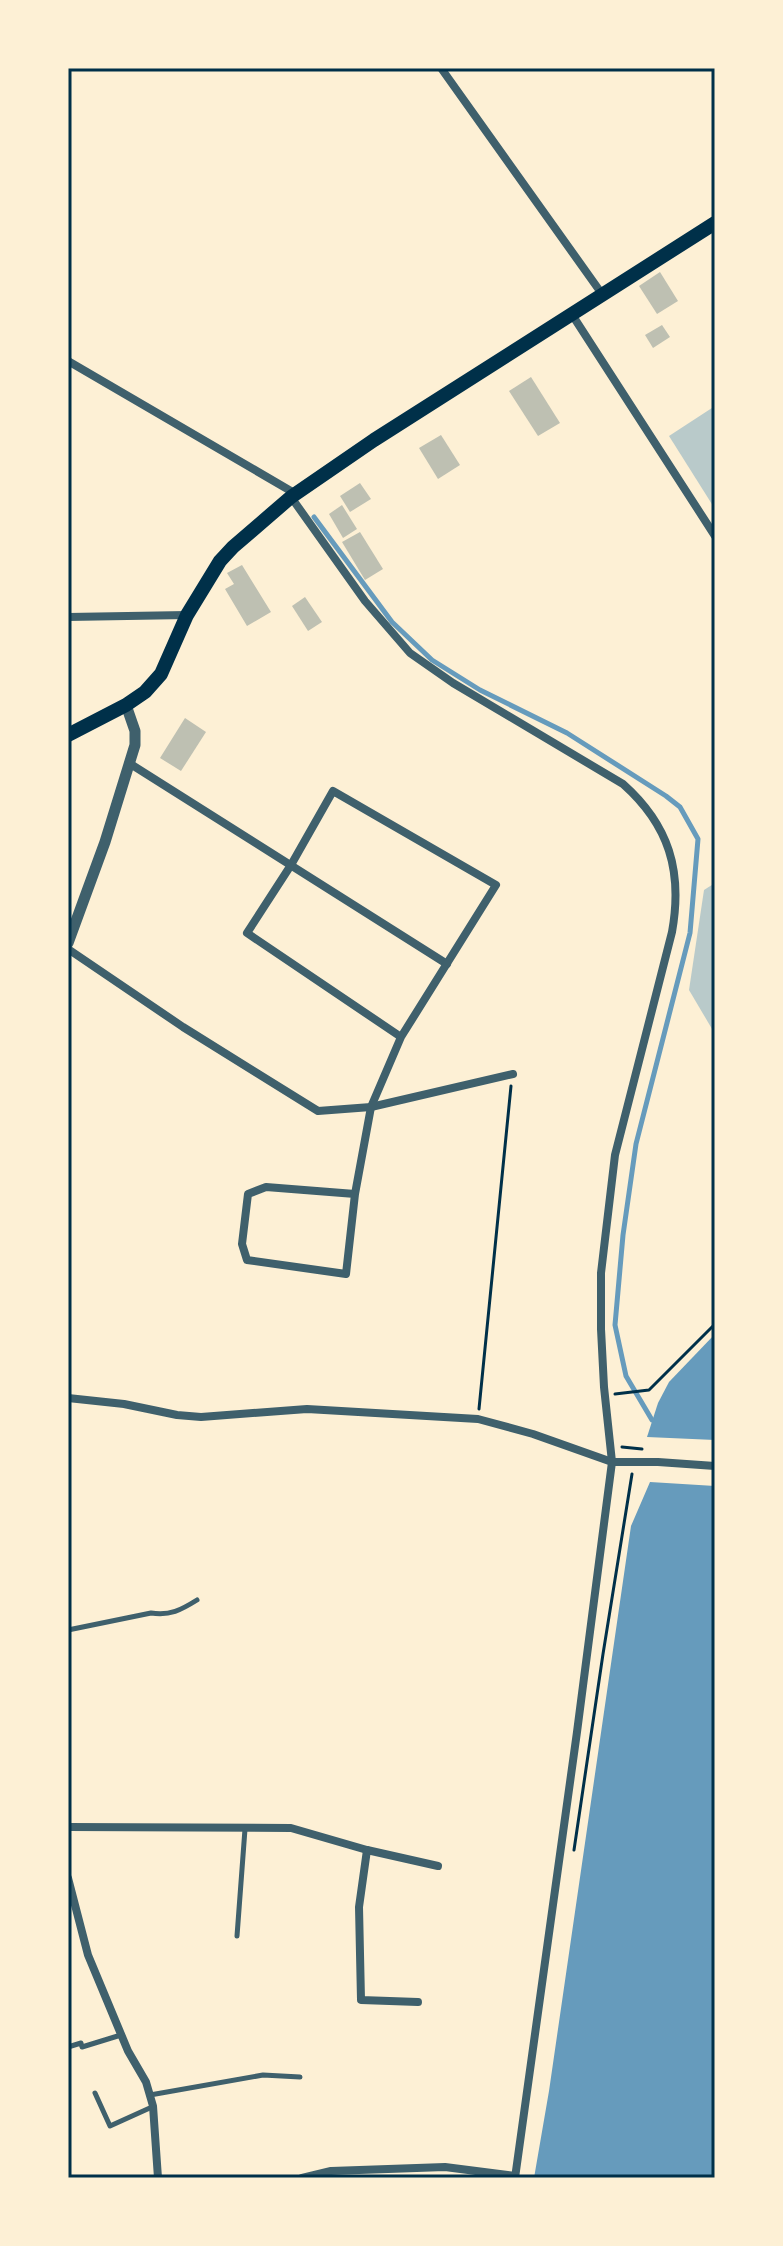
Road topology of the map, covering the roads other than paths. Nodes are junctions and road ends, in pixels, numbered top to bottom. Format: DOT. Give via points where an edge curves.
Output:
graph roads {
  1 [pos="441,68"];
  2 [pos="715,223"];
  3 [pos="602,294"];
  4 [pos="571,313"];
  5 [pos="68,361"];
  6 [pos="294,495"];
  7 [pos="715,536"];
  8 [pos="187,615"];
  9 [pos="68,617"];
  10 [pos="126,705"];
  11 [pos="68,735"];
  12 [pos="129,763"];
  13 [pos="291,865"];
  14 [pos="68,943"];
  15 [pos="68,949"];
  16 [pos="447,964"];
  17 [pos="401,1037"];
  18 [pos="513,1074"];
  19 [pos="371,1107"];
  20 [pos="355,1194"];
  21 [pos="68,1398"];
  22 [pos="612,1462"];
  23 [pos="715,1466"];
  24 [pos="197,1600"];
  25 [pos="68,1630"];
  26 [pos="68,1827"];
  27 [pos="245,1829"];
  28 [pos="367,1850"];
  29 [pos="438,1866"];
  30 [pos="68,1878"];
  31 [pos="237,1936"];
  32 [pos="418,2002"];
  33 [pos="122,2035"];
  34 [pos="68,2047"];
  35 [pos="300,2077"];
  36 [pos="95,2093"];
  37 [pos="149,2095"];
  38 [pos="153,2106"];
  39 [pos="515,2177"];
  40 [pos="158,2178"];
  41 [pos="302,2178"];
  1 -- 3 [label="street"];
  2 -- 3 [label="main road"];
  3 -- 4 [label="main road"];
  4 -- 6 [label="main road"];
  4 -- 7 [label="street"];
  5 -- 6 [label="street"];
  6 -- 8 [label="main road" via="220,561"];
  6 -- 22 [label="street" via="365,601 410,653 623,784 643,802 666,841 676,907 615,1155 601,1273"];
  8 -- 9 [label="street"];
  8 -- 10 [label="main road" via="161,674"];
  10 -- 11 [label="main road"];
  10 -- 12 [label="street" via="135,731"];
  12 -- 13 [label="street"];
  12 -- 14 [label="street"];
  13 -- 16 [label="street"];
  13 -- 16 [label="street" via="333,791 496,885"];
  13 -- 17 [label="street" via="247,933"];
  15 -- 19 [label="street" via="318,1111"];
  16 -- 17 [label="street"];
  17 -- 19 [label="street"];
  18 -- 19 [label="street"];
  19 -- 20 [label="street"];
  20 -- 20 [label="street" via="266,1187 248,1194 242,1244 247,1260 346,1274"];
  21 -- 22 [label="street" via="201,1417 307,1409 478,1419"];
  22 -- 23 [label="street"];
  22 -- 39 [label="street"];
  24 -- 25 [label="lane" via="178,1612"];
  26 -- 27 [label="street"];
  27 -- 28 [label="street" via="291,1828"];
  27 -- 31 [label="lane"];
  28 -- 29 [label="street"];
  28 -- 32 [label="street" via="359,1907 361,2000"];
  30 -- 33 [label="street" via="88,1955"];
  33 -- 34 [label="lane"];
  33 -- 37 [label="street"];
  35 -- 37 [label="lane" via="263,2075"];
  36 -- 38 [label="lane" via="110,2126"];
  37 -- 38 [label="street"];
  38 -- 40 [label="street"];
  39 -- 41 [label="street" via="445,2167 331,2171"];
}
